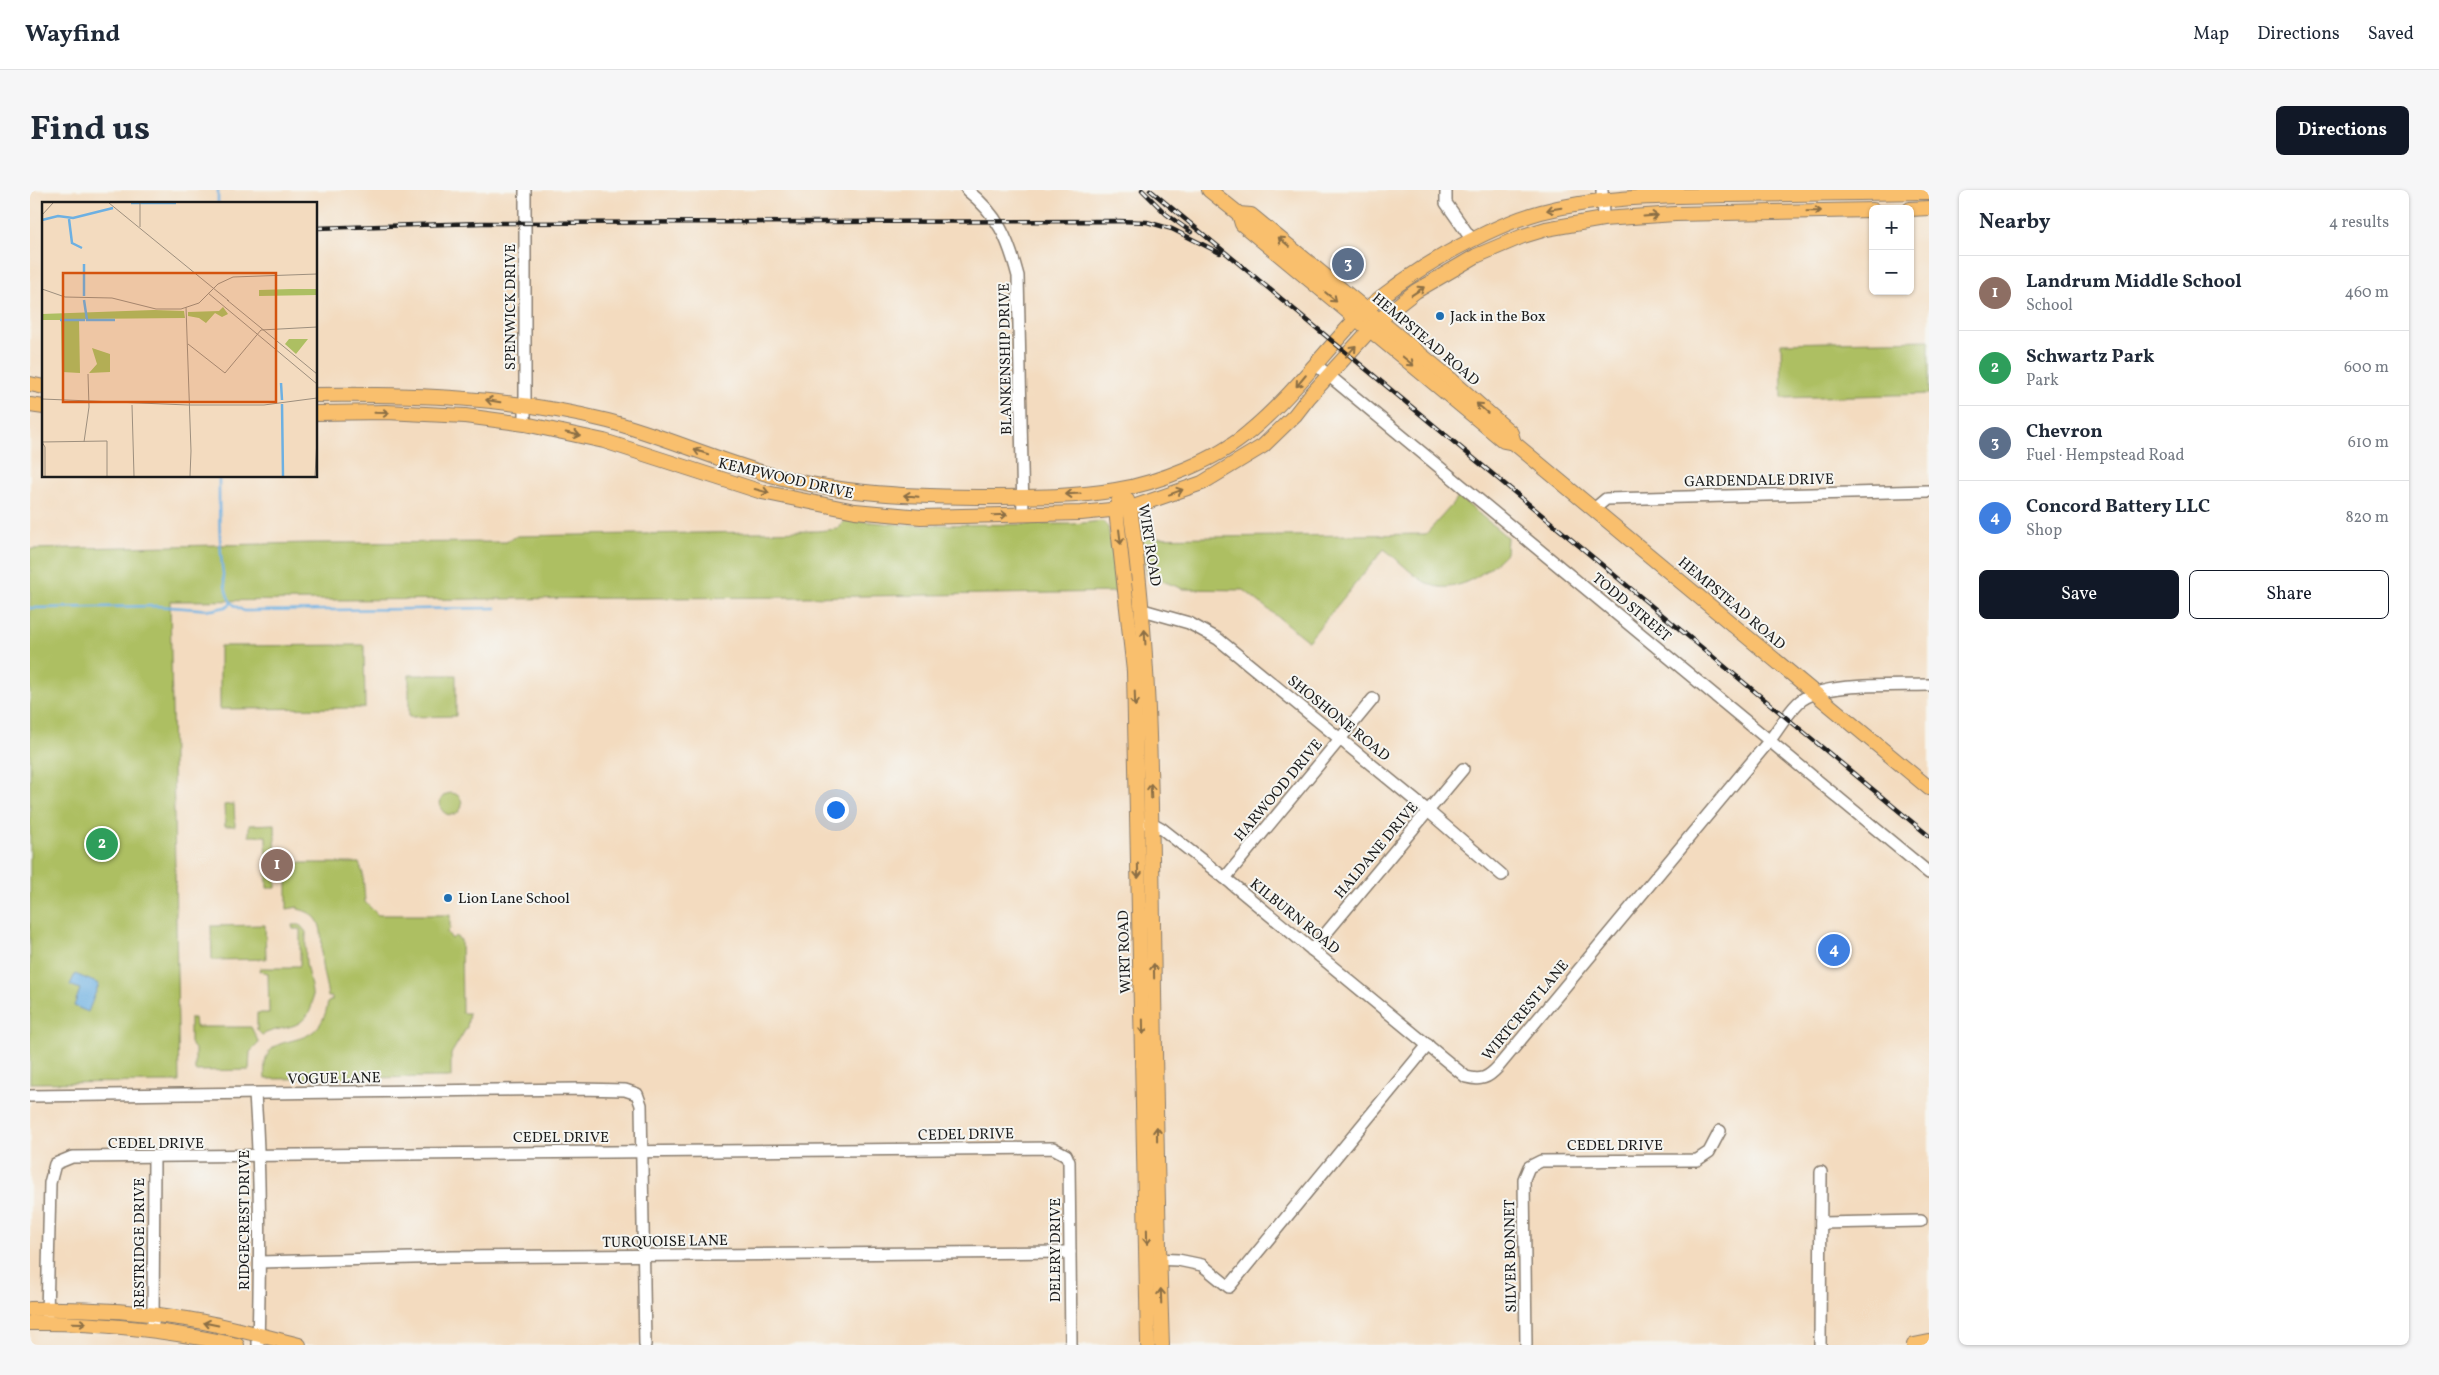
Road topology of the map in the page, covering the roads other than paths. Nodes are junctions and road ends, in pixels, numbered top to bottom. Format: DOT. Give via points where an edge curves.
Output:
graph roads {
  1 [pos="525,190"];
  2 [pos="966,190"];
  3 [pos="1209,190"];
  4 [pos="1446,190"];
  5 [pos="1929,192"];
  6 [pos="1749,194"];
  7 [pos="1602,195"];
  8 [pos="1929,208"];
  9 [pos="1914,209"];
  10 [pos="1869,210"];
  11 [pos="1749,212"];
  12 [pos="1602,219"];
  13 [pos="1472,240"];
  14 [pos="1361,314"];
  15 [pos="1375,325"];
  16 [pos="1315,364"];
  17 [pos="1329,376"];
  18 [pos="358,394"];
  19 [pos="318,395"];
  20 [pos="525,406"];
  21 [pos="358,412"];
  22 [pos="318,413"];
  23 [pos="525,424"];
  24 [pos="1234,442"];
  25 [pos="1245,457"];
  26 [pos="1121,489"];
  27 [pos="1929,491"];
  28 [pos="1023,497"];
  29 [pos="1123,509"];
  30 [pos="1594,509"];
  31 [pos="1023,514"];
  32 [pos="1143,610"];
  33 [pos="1929,685"];
  34 [pos="1816,694"];
  35 [pos="1373,699"];
  36 [pos="1340,738"];
  37 [pos="1770,740"];
  38 [pos="1463,769"];
  39 [pos="1929,788"];
  40 [pos="1428,811"];
  41 [pos="1145,823"];
  42 [pos="1929,872"];
  43 [pos="1502,875"];
  44 [pos="1225,878"];
  45 [pos="1312,950"];
  46 [pos="1428,1045"];
  47 [pos="255,1094"];
  48 [pos="30,1096"];
  49 [pos="1720,1131"];
  50 [pos="641,1152"];
  51 [pos="1066,1155"];
  52 [pos="259,1156"];
  53 [pos="154,1158"];
  54 [pos="1529,1167"];
  55 [pos="1821,1172"];
  56 [pos="1921,1221"];
  57 [pos="1821,1223"];
  58 [pos="1070,1252"];
  59 [pos="643,1257"];
  60 [pos="1153,1259"];
  61 [pos="260,1262"];
  62 [pos="30,1309"];
  63 [pos="47,1316"];
  64 [pos="153,1322"];
  65 [pos="30,1323"];
  66 [pos="258,1340"];
  67 [pos="237,1345"];
  68 [pos="299,1345"];
  69 [pos="645,1345"];
  70 [pos="1071,1345"];
  71 [pos="1148,1345"];
  72 [pos="1162,1345"];
  73 [pos="1526,1345"];
  74 [pos="1820,1345"];
  1 -- 20 [label="street, SPENWICK DRIVE"];
  2 -- 28 [label="street, BLANKENSHIP DRIVE" via="983,203 997,221 1008,240 1018,276"];
  3 -- 14 [label="main road, HEMPSTEAD ROAD" via="1239,214 1242,224"];
  4 -- 13 [label="street" via="1446,202"];
  5 -- 6 [label="main road, KEMPWOOD DRIVE"];
  6 -- 7 [label="main road, KEMPWOOD DRIVE"];
  6 -- 11 [label="main road"];
  7 -- 12 [label="street"];
  7 -- 13 [label="main road, KEMPWOOD DRIVE, one-way" via="1517,219"];
  8 -- 9 [label="main road"];
  11 -- 10 [label="main road, KEMPWOOD DRIVE, one-way"];
  12 -- 11 [label="main road, KEMPWOOD DRIVE, one-way"];
  15 -- 12 [label="main road, KEMPWOOD DRIVE, one-way" via="1416,291 1476,256 1546,230"];
  13 -- 14 [label="main road, KEMPWOOD DRIVE" via="1406,279"];
  14 -- 15 [label="main road, HEMPSTEAD ROAD"];
  14 -- 16 [label="main road, KEMPWOOD DRIVE"];
  17 -- 15 [label="main road, KEMPWOOD DRIVE, one-way"];
  15 -- 30 [label="main road, HEMPSTEAD ROAD" via="1504,441 1514,443"];
  16 -- 17 [label="street, TODD STREET"];
  16 -- 24 [label="main road, KEMPWOOD DRIVE, one-way" via="1290,394 1246,436"];
  17 -- 25 [label="main road, KEMPWOOD DRIVE" via="1263,446"];
  17 -- 37 [label="street, TODD STREET"];
  18 -- 19 [label="main road, KEMPWOOD DRIVE"];
  20 -- 18 [label="main road, KEMPWOOD DRIVE, one-way" via="474,398"];
  18 -- 21 [label="main road"];
  20 -- 23 [label="street, SPENWICK DRIVE"];
  28 -- 20 [label="main road, KEMPWOOD DRIVE, one-way" via="922,497 816,485 766,474 608,422"];
  21 -- 22 [label="main road, KEMPWOOD DRIVE"];
  21 -- 23 [label="main road, KEMPWOOD DRIVE, one-way" via="465,416"];
  23 -- 31 [label="main road, KEMPWOOD DRIVE, one-way" via="604,441 718,479 814,504 921,517"];
  24 -- 25 [label="main road"];
  24 -- 26 [label="main road, KEMPWOOD DRIVE" via="1186,470"];
  29 -- 25 [label="main road, KEMPWOOD DRIVE, one-way" via="1202,483"];
  26 -- 28 [label="main road, KEMPWOOD DRIVE, one-way"];
  26 -- 29 [label="main road, WIRT ROAD"];
  27 -- 30 [label="street, GARDENDALE DRIVE" via="1606,499"];
  28 -- 31 [label="street, BLANKENSHIP DRIVE"];
  29 -- 31 [label="main road, KEMPWOOD DRIVE"];
  29 -- 32 [label="main road, WIRT ROAD"];
  29 -- 41 [label="main road, WIRT ROAD, one-way"];
  30 -- 34 [label="main road, HEMPSTEAD ROAD"];
  32 -- 36 [label="street, SHOSHONE ROAD" via="1189,623 1218,638"];
  41 -- 32 [label="main road, WIRT ROAD, one-way"];
  33 -- 34 [label="street, WIRTCREST LANE" via="1842,687"];
  34 -- 37 [label="street, WIRTCREST LANE" via="1799,702"];
  34 -- 39 [label="main road, HEMPSTEAD ROAD"];
  35 -- 36 [label="street, HARWOOD DRIVE"];
  36 -- 40 [label="street, SHOSHONE ROAD"];
  36 -- 44 [label="street, HARWOOD DRIVE"];
  37 -- 42 [label="street, TODD STREET"];
  37 -- 46 [label="street, WIRTCREST LANE" via="1489,1077 1477,1080 1466,1077"];
  38 -- 40 [label="street, HALDANE DRIVE"];
  40 -- 43 [label="street, SHOSHONE ROAD"];
  40 -- 45 [label="street, HALDANE DRIVE"];
  41 -- 44 [label="street, KILBURN ROAD"];
  41 -- 60 [label="main road, WIRT ROAD"];
  44 -- 45 [label="street, KILBURN ROAD"];
  45 -- 46 [label="street, KILBURN ROAD"];
  46 -- 60 [label="street" via="1228,1287 1202,1266"];
  47 -- 48 [label="street, VOGUE LANE"];
  47 -- 50 [label="street, VOGUE LANE" via="625,1090 638,1094 641,1105"];
  47 -- 52 [label="street, RIDGECREST DRIVE"];
  49 -- 54 [label="street, CEDEL DRIVE" via="1709,1152 1697,1160 1541,1161"];
  50 -- 51 [label="street, CEDEL DRIVE" via="1053,1148"];
  50 -- 52 [label="street, CEDEL DRIVE"];
  50 -- 59 [label="street"];
  51 -- 58 [label="street, DELERY DRIVE" via="1069,1162"];
  52 -- 53 [label="street, CEDEL DRIVE"];
  52 -- 61 [label="street, RIDGECREST DRIVE"];
  53 -- 63 [label="street, CEDEL DRIVE" via="72,1158 55,1164 50,1182"];
  53 -- 64 [label="street, RESTRIDGE DRIVE"];
  54 -- 73 [label="street, SILVER BONNET" via="1524,1179"];
  55 -- 57 [label="street"];
  56 -- 57 [label="street"];
  57 -- 74 [label="street"];
  58 -- 59 [label="street, TURQUOISE LANE"];
  58 -- 70 [label="street, DELERY DRIVE"];
  59 -- 61 [label="street, TURQUOISE LANE" via="451,1257"];
  59 -- 69 [label="street"];
  60 -- 71 [label="main road, WIRT ROAD"];
  72 -- 60 [label="main road, WIRT ROAD, one-way"];
  61 -- 66 [label="street, RIDGECREST DRIVE"];
  62 -- 63 [label="main road"];
  63 -- 64 [label="main road" via="112,1310"];
  63 -- 65 [label="main road"];
  66 -- 64 [label="main road, one-way" via="189,1320"];
  64 -- 67 [label="main road"];
  66 -- 68 [label="main road"];
}
